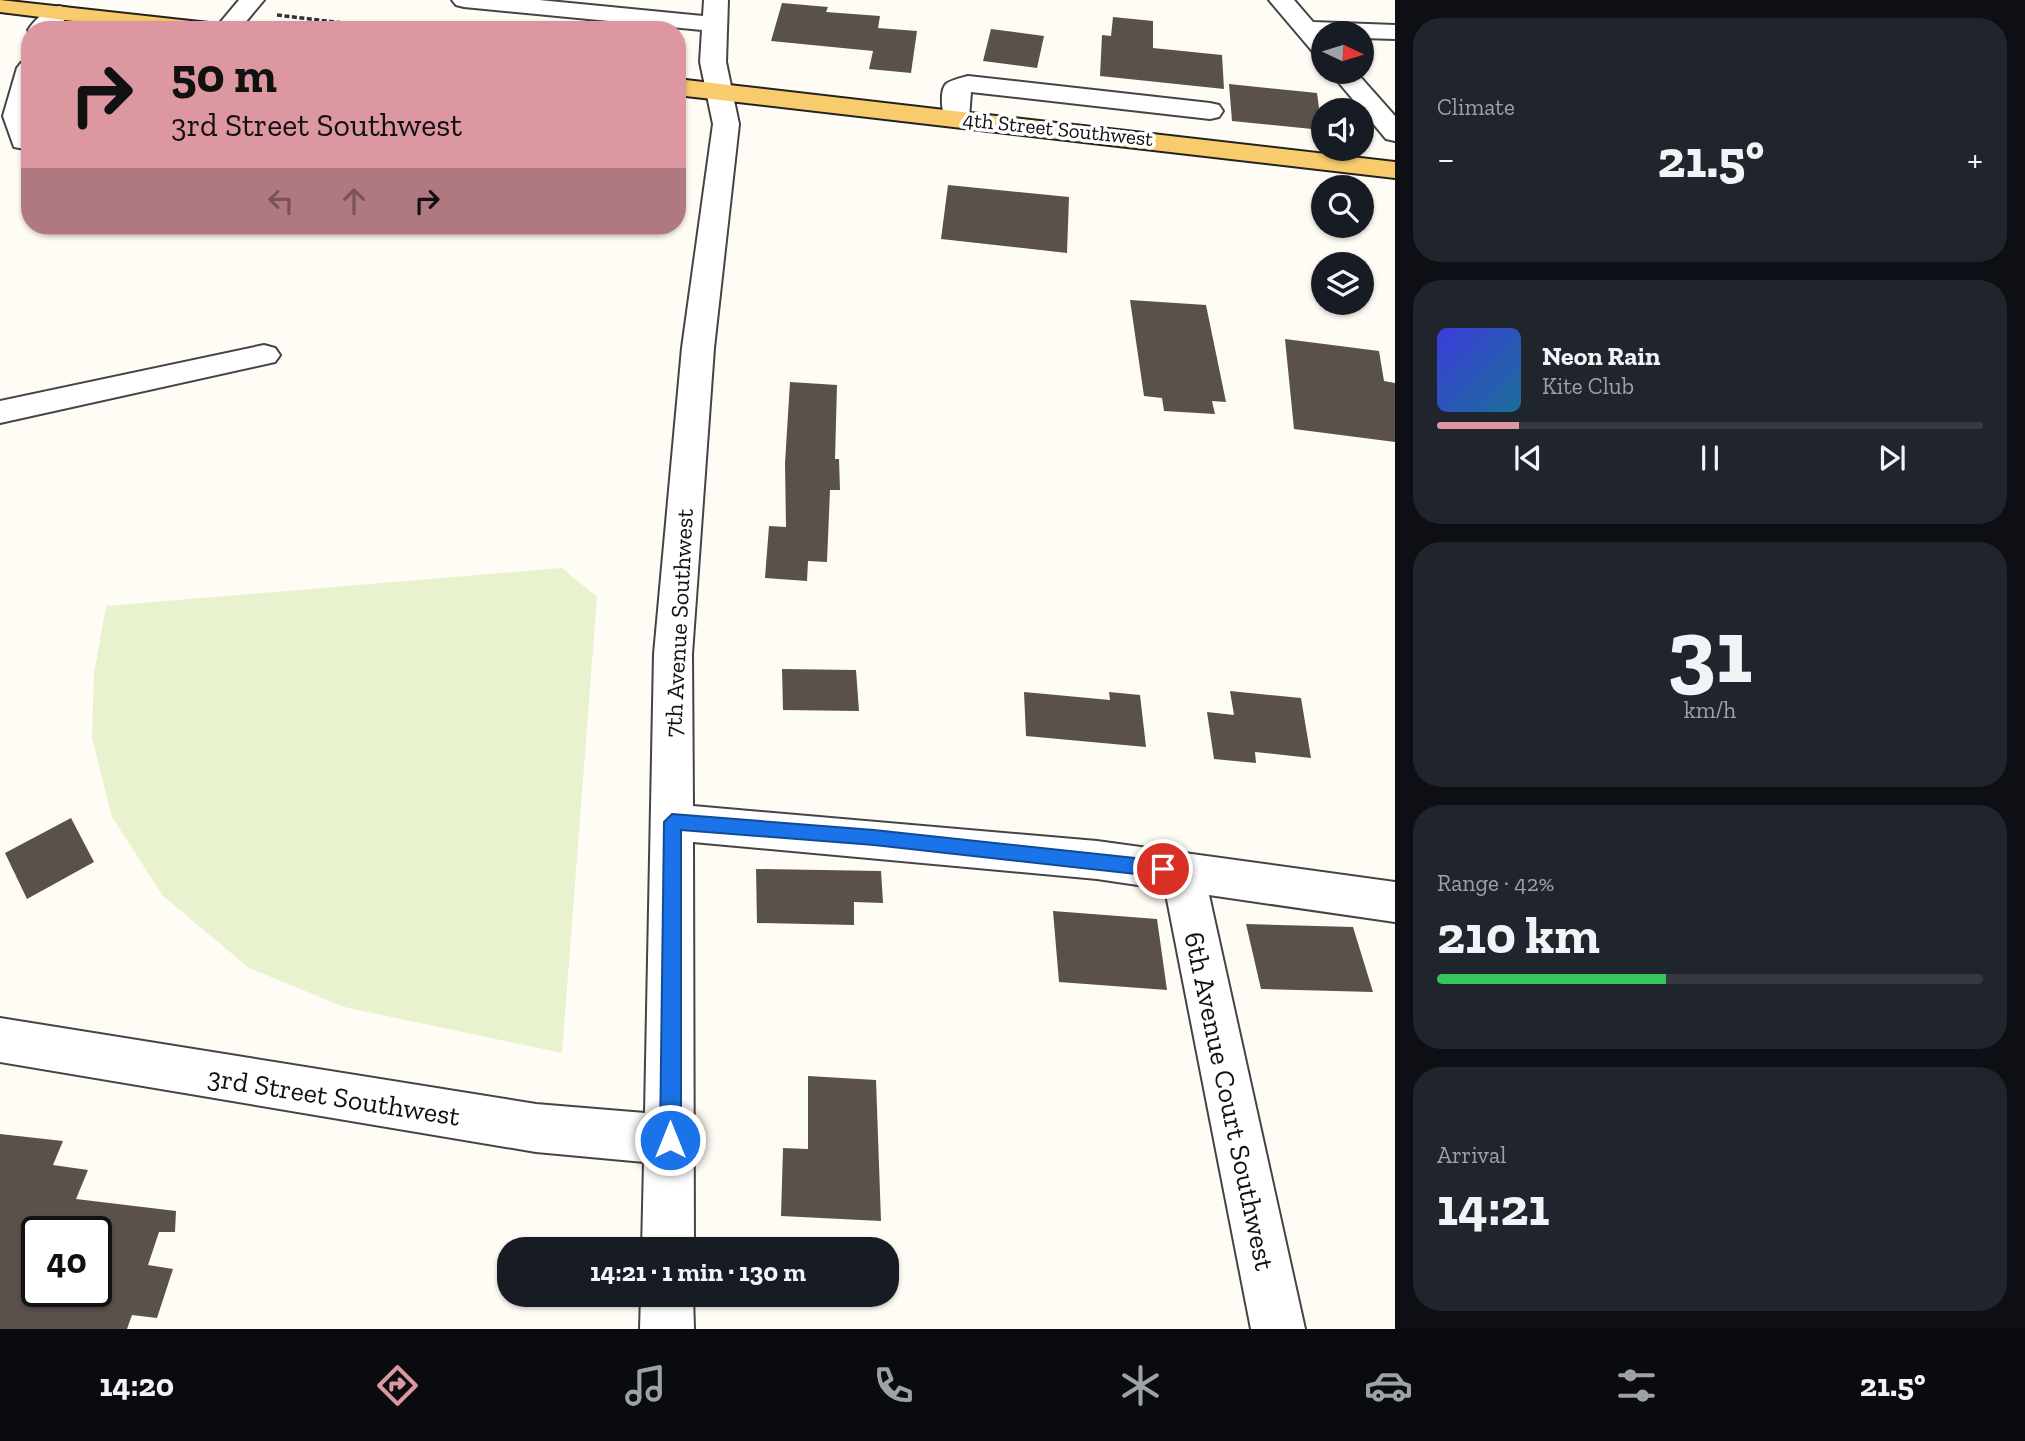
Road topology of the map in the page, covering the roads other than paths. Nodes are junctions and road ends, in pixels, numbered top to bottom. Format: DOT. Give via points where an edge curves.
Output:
graph roads {
  1 [pos="252,0"];
  2 [pos="464,0"];
  3 [pos="1281,0"];
  4 [pos="0,5"];
  5 [pos="626,8"];
  6 [pos="59,12"];
  7 [pos="714,12"];
  8 [pos="50,21"];
  9 [pos="101,21"];
  10 [pos="234,21"];
  11 [pos="1306,29"];
  12 [pos="1395,32"];
  13 [pos="1311,35"];
  14 [pos="1353,84"];
  15 [pos="686,88"];
  16 [pos="720,91"];
  17 [pos="1087,97"];
  18 [pos="21,99"];
  19 [pos="1210,111"];
  20 [pos="956,118"];
  21 [pos="21,132"];
  22 [pos="1082,132"];
  23 [pos="1395,133"];
  24 [pos="1202,146"];
  25 [pos="1395,170"];
  26 [pos="1395,191"];
  27 [pos="264,355"];
  28 [pos="0,412"];
  29 [pos="672,822"];
  30 [pos="1185,872"];
  31 [pos="1395,902"];
  32 [pos="0,1040"];
  33 [pos="670,1140"];
  34 [pos="668,1237"];
  35 [pos="667,1307"];
  36 [pos="667,1329"];
  37 [pos="1278,1329"];
  1 -- 10 [label="street"];
  2 -- 5 [label="street"];
  3 -- 11 [label="street"];
  4 -- 6 [label="main road"];
  5 -- 7 [label="street"];
  6 -- 8 [label="street"];
  6 -- 9 [label="main road"];
  7 -- 16 [label="street, 7th Avenue Southwest" via="713,62"];
  11 -- 12 [label="street"];
  11 -- 13 [label="street"];
  14 -- 23 [label="street"];
  15 -- 16 [label="main road, 4th Street Southwest"];
  16 -- 20 [label="main road, 4th Street Southwest"];
  16 -- 29 [label="street, 7th Avenue Southwest" via="726,124 698,348 673,654"];
  17 -- 19 [label="street"];
  17 -- 20 [label="street" via="962,84 956,89"];
  17 -- 22 [label="street"];
  18 -- 21 [label="street" via="16,116"];
  20 -- 22 [label="main road, 4th Street Southwest"];
  22 -- 24 [label="main road, 4th Street Southwest"];
  24 -- 25 [label="main road, 4th Street Southwest"];
  24 -- 26 [label="main road"];
  27 -- 28 [label="street"];
  29 -- 30 [label="street" via="900,840"];
  29 -- 33 [label="street, 7th Avenue Southwest"];
  30 -- 31 [label="street"];
  30 -- 37 [label="street, 6th Avenue Court Southwest"];
  32 -- 33 [label="street, 3rd Street Southwest" via="536,1128"];
  33 -- 34 [label="street, 7th Avenue Southwest"];
  35 -- 36 [label="street"];
}
